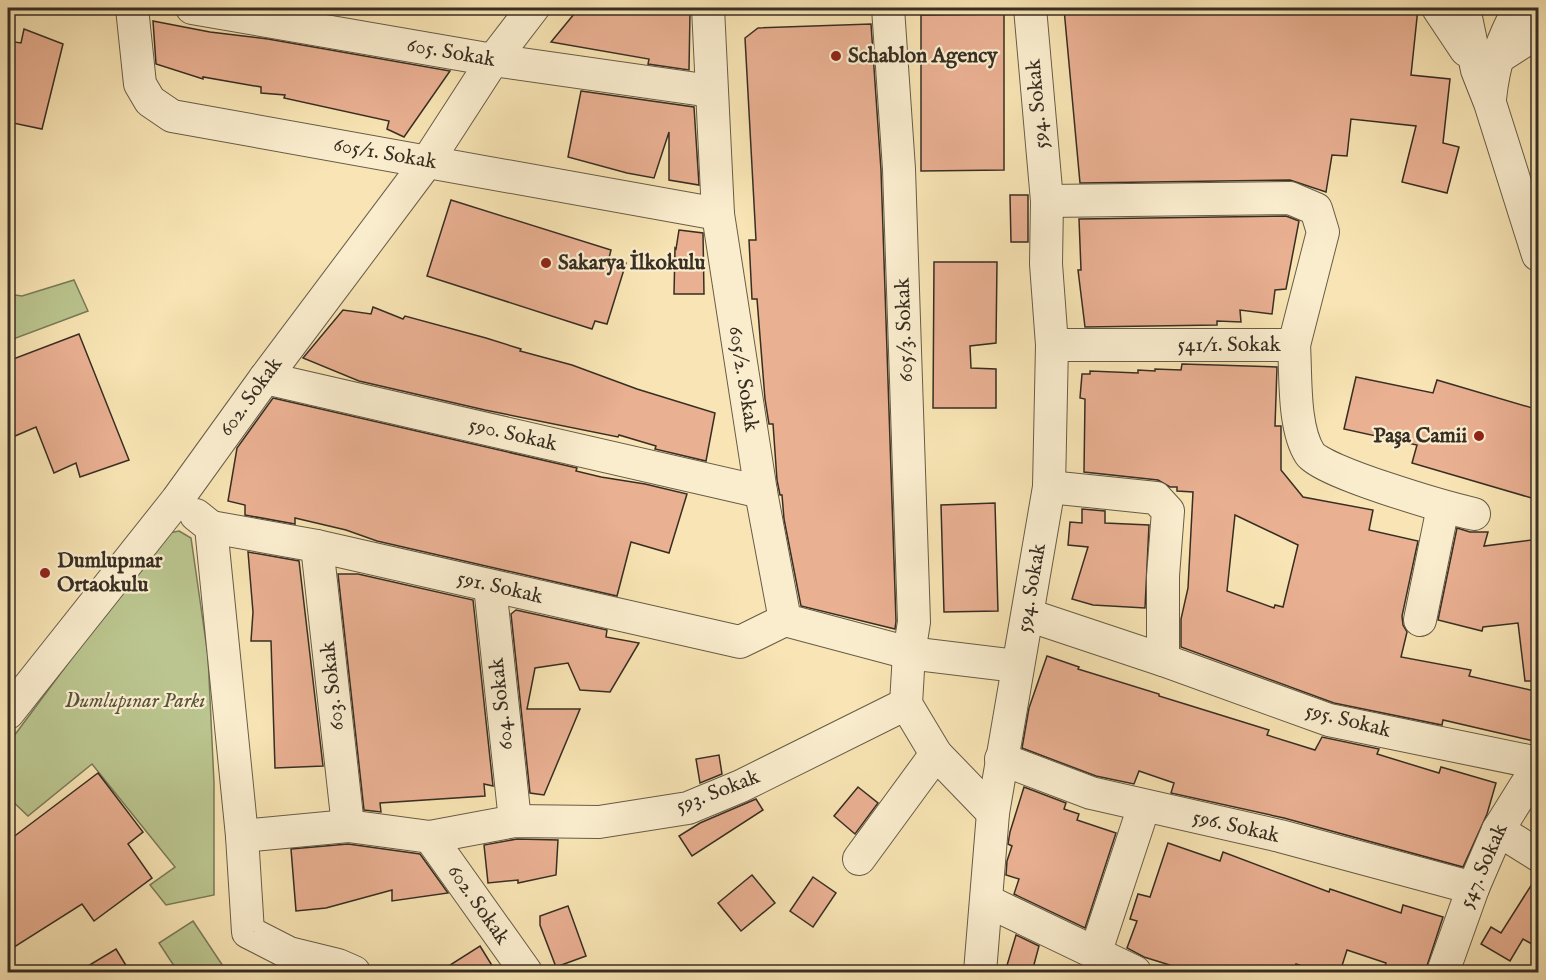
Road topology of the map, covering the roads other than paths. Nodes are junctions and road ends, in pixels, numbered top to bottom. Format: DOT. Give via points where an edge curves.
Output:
graph roads {
  1 [pos="132,8"];
  2 [pos="192,8"];
  3 [pos="533,8"];
  4 [pos="708,8"];
  5 [pos="888,8"];
  6 [pos="1030,8"];
  7 [pos="1438,8"];
  8 [pos="1464,8"];
  9 [pos="1519,8"];
  10 [pos="1539,32"];
  11 [pos="493,60"];
  12 [pos="1487,64"];
  13 [pos="711,91"];
  14 [pos="428,162"];
  15 [pos="1047,201"];
  16 [pos="1531,207"];
  17 [pos="718,214"];
  18 [pos="1539,255"];
  19 [pos="1052,345"];
  20 [pos="1294,345"];
  21 [pos="264,378"];
  22 [pos="1049,487"];
  23 [pos="761,492"];
  24 [pos="177,500"];
  25 [pos="1443,507"];
  26 [pos="1474,514"];
  27 [pos="211,527"];
  28 [pos="317,546"];
  29 [pos="490,586"];
  30 [pos="1028,615"];
  31 [pos="785,620"];
  32 [pos="1420,620"];
  33 [pos="909,653"];
  34 [pos="1163,660"];
  35 [pos="1017,666"];
  36 [pos="906,704"];
  37 [pos="8,714"];
  38 [pos="936,754"];
  39 [pos="1001,759"];
  40 [pos="1539,764"];
  41 [pos="1144,806"];
  42 [pos="993,813"];
  43 [pos="514,821"];
  44 [pos="348,826"];
  45 [pos="1498,830"];
  46 [pos="242,836"];
  47 [pos="430,837"];
  48 [pos="1539,855"];
  49 [pos="859,859"];
  50 [pos="1473,888"];
  51 [pos="987,901"];
  52 [pos="1095,954"];
  53 [pos="354,972"];
  54 [pos="526,972"];
  55 [pos="980,972"];
  56 [pos="1135,972"];
  57 [pos="1443,972"];
  1 -- 14 [label="street, 605/1. Sokak" via="140,84 150,100 172,116"];
  2 -- 11 [label="street, 605. Sokak"];
  3 -- 11 [label="street, 602. Sokak"];
  4 -- 13 [label="street, 605/2. Sokak"];
  5 -- 33 [label="street, 605/3. Sokak" via="910,444 914,622"];
  6 -- 15 [label="street, 594. Sokak"];
  7 -- 12 [label="street"];
  8 -- 12 [label="street"];
  9 -- 12 [label="street"];
  10 -- 12 [label="street"];
  11 -- 13 [label="street, 605. Sokak"];
  11 -- 14 [label="street, 602. Sokak"];
  12 -- 16 [label="street" via="1490,103"];
  13 -- 17 [label="street, 605/2. Sokak"];
  14 -- 17 [label="street, 605/1. Sokak"];
  14 -- 21 [label="street, 602. Sokak"];
  15 -- 19 [label="street, 594. Sokak" via="1046,264"];
  15 -- 20 [label="street" via="1290,198 1316,209 1323,232"];
  16 -- 18 [label="street"];
  17 -- 23 [label="street, 605/2. Sokak"];
  19 -- 20 [label="street, 541/1. Sokak"];
  19 -- 22 [label="street, 594. Sokak"];
  20 -- 25 [label="street, 541/1. Sokak" via="1298,420 1310,455 1332,469"];
  21 -- 23 [label="street, 590. Sokak"];
  21 -- 24 [label="street, 602. Sokak"];
  22 -- 30 [label="street, 594. Sokak"];
  22 -- 34 [label="street" via="1156,498 1168,511"];
  23 -- 31 [label="street, 605/2. Sokak"];
  24 -- 27 [label="street"];
  24 -- 37 [label="street, 602. Sokak"];
  25 -- 26 [label="street, 541/1. Sokak"];
  25 -- 32 [label="street"];
  27 -- 28 [label="street, 591. Sokak"];
  27 -- 46 [label="street"];
  28 -- 29 [label="street, 591. Sokak"];
  28 -- 44 [label="street, 603. Sokak"];
  29 -- 31 [label="street, 591. Sokak" via="740,642"];
  29 -- 43 [label="street, 604. Sokak"];
  30 -- 34 [label="street, 595. Sokak"];
  30 -- 35 [label="street, 594. Sokak"];
  31 -- 33 [label="street"];
  33 -- 35 [label="street"];
  33 -- 36 [label="street, 605/3. Sokak"];
  34 -- 40 [label="street, 595. Sokak" via="1329,720"];
  35 -- 39 [label="street, 594. Sokak"];
  36 -- 38 [label="street"];
  36 -- 43 [label="street, 593. Sokak" via="688,808 599,822"];
  38 -- 42 [label="street"];
  38 -- 49 [label="street"];
  39 -- 41 [label="street, 596. Sokak" via="1091,793"];
  39 -- 42 [label="street, 594. Sokak"];
  40 -- 45 [label="street, 547. Sokak"];
  41 -- 50 [label="street, 596. Sokak" via="1280,836"];
  41 -- 52 [label="street"];
  42 -- 51 [label="street, 594. Sokak"];
  43 -- 47 [label="street, 593. Sokak"];
  44 -- 46 [label="street, 593. Sokak"];
  44 -- 47 [label="street, 593. Sokak"];
  45 -- 48 [label="street"];
  45 -- 50 [label="street, 547. Sokak"];
  46 -- 53 [label="street" via="248,932 289,952"];
  47 -- 54 [label="street, 602. Sokak"];
  50 -- 57 [label="street, 547. Sokak"];
  51 -- 52 [label="street"];
  51 -- 55 [label="street, 594. Sokak"];
  52 -- 56 [label="street"];
}
